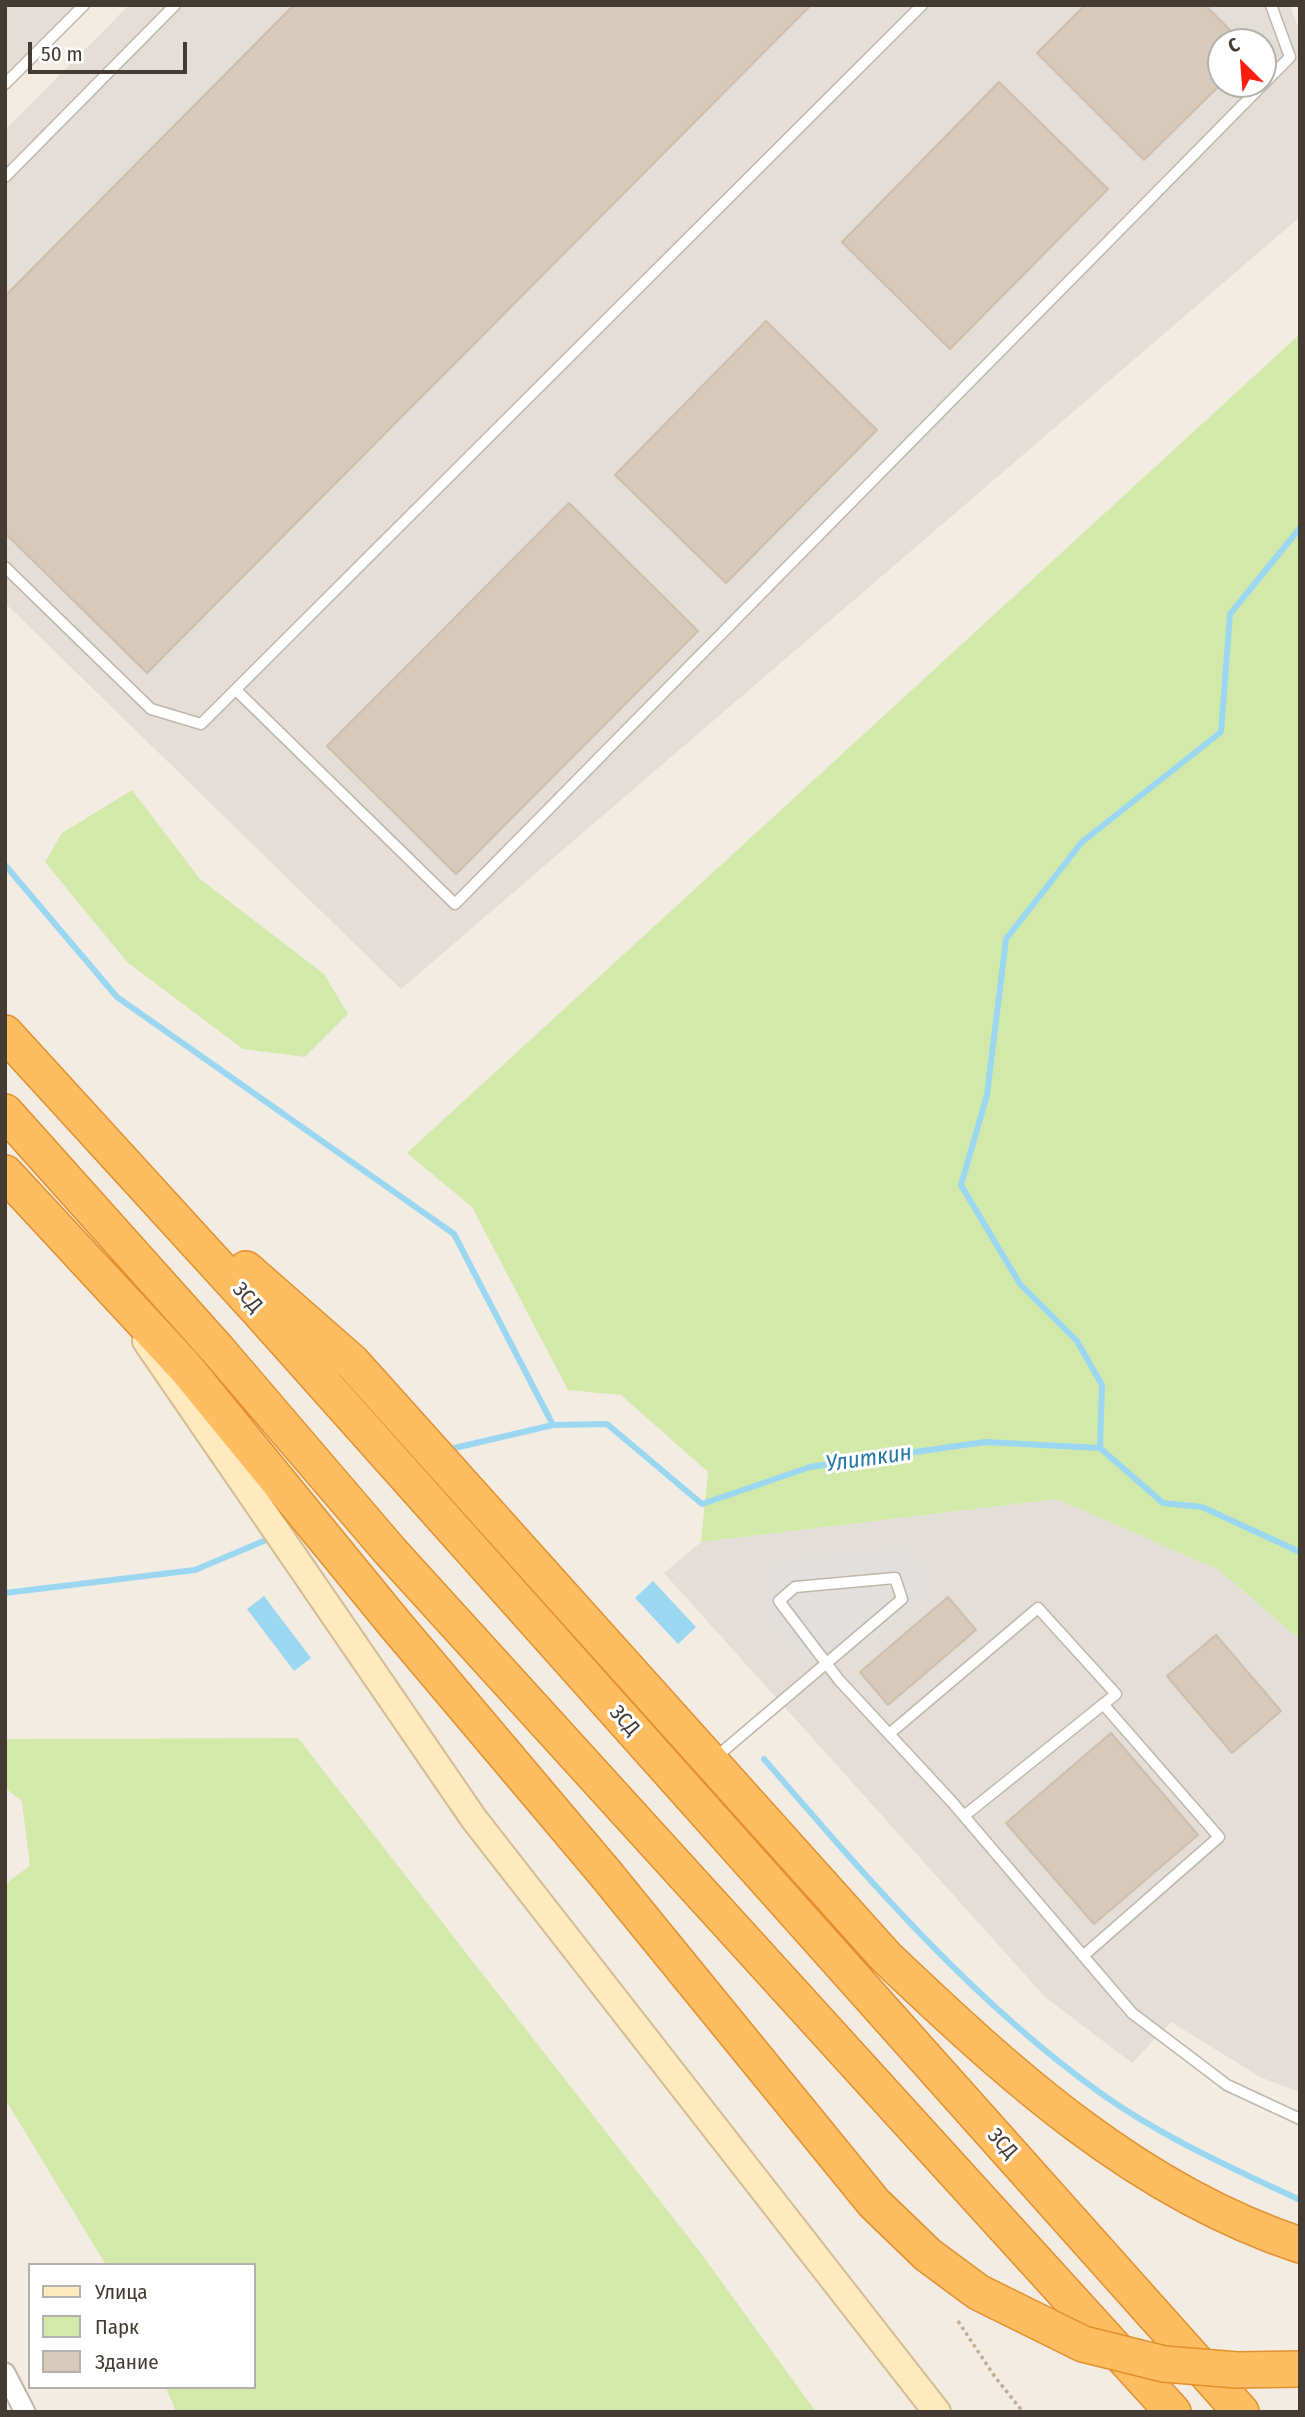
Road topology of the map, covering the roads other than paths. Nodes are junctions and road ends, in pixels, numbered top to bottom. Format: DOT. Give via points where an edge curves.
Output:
graph roads {
  1 [pos="84,5"];
  2 [pos="175,5"];
  3 [pos="922,5"];
  4 [pos="1271,5"];
  5 [pos="5,84"];
  6 [pos="5,177"];
  7 [pos="5,566"];
  8 [pos="236,690"];
  9 [pos="5,1033"];
  10 [pos="5,1112"];
  11 [pos="113,1151"];
  12 [pos="5,1173"];
  13 [pos="116,1293"];
  14 [pos="828,1662"];
  15 [pos="1103,1704"];
  16 [pos="889,1734"];
  17 [pos="711,1762"];
  18 [pos="964,1816"];
  19 [pos="1083,1956"];
  20 [pos="1300,2119"];
  21 [pos="1300,2245"];
  22 [pos="1300,2369"];
  23 [pos="5,2373"];
  24 [pos="25,2412"];
  25 [pos="937,2412"];
  26 [pos="1173,2412"];
  27 [pos="1241,2412"];
  1 -- 5 [label="lane"];
  2 -- 6 [label="lane"];
  3 -- 8 [label="lane"];
  4 -- 8 [label="lane" via="1290,57 455,904"];
  7 -- 8 [label="lane" via="151,709 201,724"];
  9 -- 11 [label="highway, ЗСД"];
  10 -- 26 [label="highway" via="390,1551"];
  11 -- 17 [label="highway" via="352,1362"];
  11 -- 27 [label="highway, ЗСД"];
  12 -- 13 [label="highway"];
  13 -- 22 [label="highway, bridge" via="185,1367 874,2203 928,2255 978,2292 1083,2344 1164,2364"];
  13 -- 25 [label="main road" via="169,1378 474,1819"];
  14 -- 14 [label="lane" via="902,1599 895,1578 795,1587 779,1601"];
  14 -- 16 [label="lane"];
  14 -- 17 [label="lane"];
  15 -- 16 [label="lane" via="1116,1694 1038,1608"];
  15 -- 18 [label="lane"];
  15 -- 19 [label="lane" via="1219,1837"];
  16 -- 18 [label="lane"];
  17 -- 21 [label="highway" via="886,1957 1027,2085 1093,2138 1146,2171 1220,2214"];
  18 -- 19 [label="lane"];
  19 -- 20 [label="lane" via="1132,2013 1159,2034 1227,2085"];
  23 -- 24 [label="street"];
}
